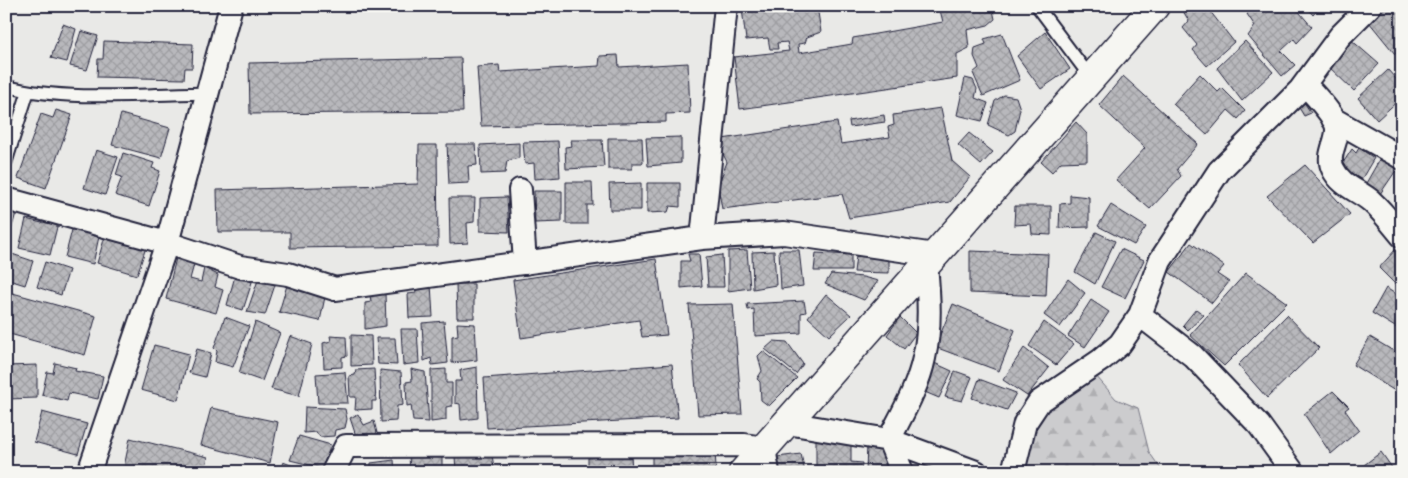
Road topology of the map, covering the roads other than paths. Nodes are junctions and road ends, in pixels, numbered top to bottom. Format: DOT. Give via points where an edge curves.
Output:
graph roads {
  1 [pos="231,6"];
  2 [pos="726,6"];
  3 [pos="1037,6"];
  4 [pos="1154,6"];
  5 [pos="1370,6"];
  6 [pos="1091,78"];
  7 [pos="1305,84"];
  8 [pos="6,86"];
  9 [pos="28,92"];
  10 [pos="208,93"];
  11 [pos="1333,119"];
  12 [pos="1402,158"];
  13 [pos="6,162"];
  14 [pos="520,190"];
  15 [pos="6,199"];
  16 [pos="1402,236"];
  17 [pos="702,238"];
  18 [pos="167,243"];
  19 [pos="931,260"];
  20 [pos="525,263"];
  21 [pos="1140,315"];
  22 [pos="787,423"];
  23 [pos="889,440"];
  24 [pos="766,460"];
  25 [pos="89,472"];
  26 [pos="333,472"];
  27 [pos="742,472"];
  28 [pos="902,472"];
  29 [pos="976,472"];
  30 [pos="1013,472"];
  31 [pos="1293,472"];
  1 -- 10 [label="street"];
  2 -- 17 [label="street"];
  3 -- 6 [label="lane"];
  4 -- 6 [label="street"];
  5 -- 7 [label="street" via="1340,36"];
  6 -- 19 [label="street"];
  7 -- 11 [label="street"];
  7 -- 21 [label="street" via="1219,171 1160,261"];
  8 -- 9 [label="lane"];
  9 -- 10 [label="lane" via="105,95"];
  9 -- 13 [label="lane"];
  10 -- 18 [label="street"];
  11 -- 12 [label="street"];
  11 -- 16 [label="street" via="1337,127 1330,158 1332,168 1346,186 1381,210"];
  14 -- 20 [label="street"];
  15 -- 18 [label="street"];
  17 -- 19 [label="street" via="784,234"];
  17 -- 20 [label="street"];
  18 -- 20 [label="street" via="240,267 288,274 335,289"];
  18 -- 25 [label="street"];
  19 -- 22 [label="street"];
  19 -- 23 [label="street" via="924,357"];
  21 -- 30 [label="street" via="1120,344 1102,360 1039,402 1025,423"];
  21 -- 31 [label="street" via="1200,363 1259,425"];
  22 -- 23 [label="street"];
  22 -- 24 [label="street"];
  23 -- 28 [label="street"];
  23 -- 29 [label="street"];
  24 -- 26 [label="street" via="744,444 346,446"];
  24 -- 27 [label="street"];
}
